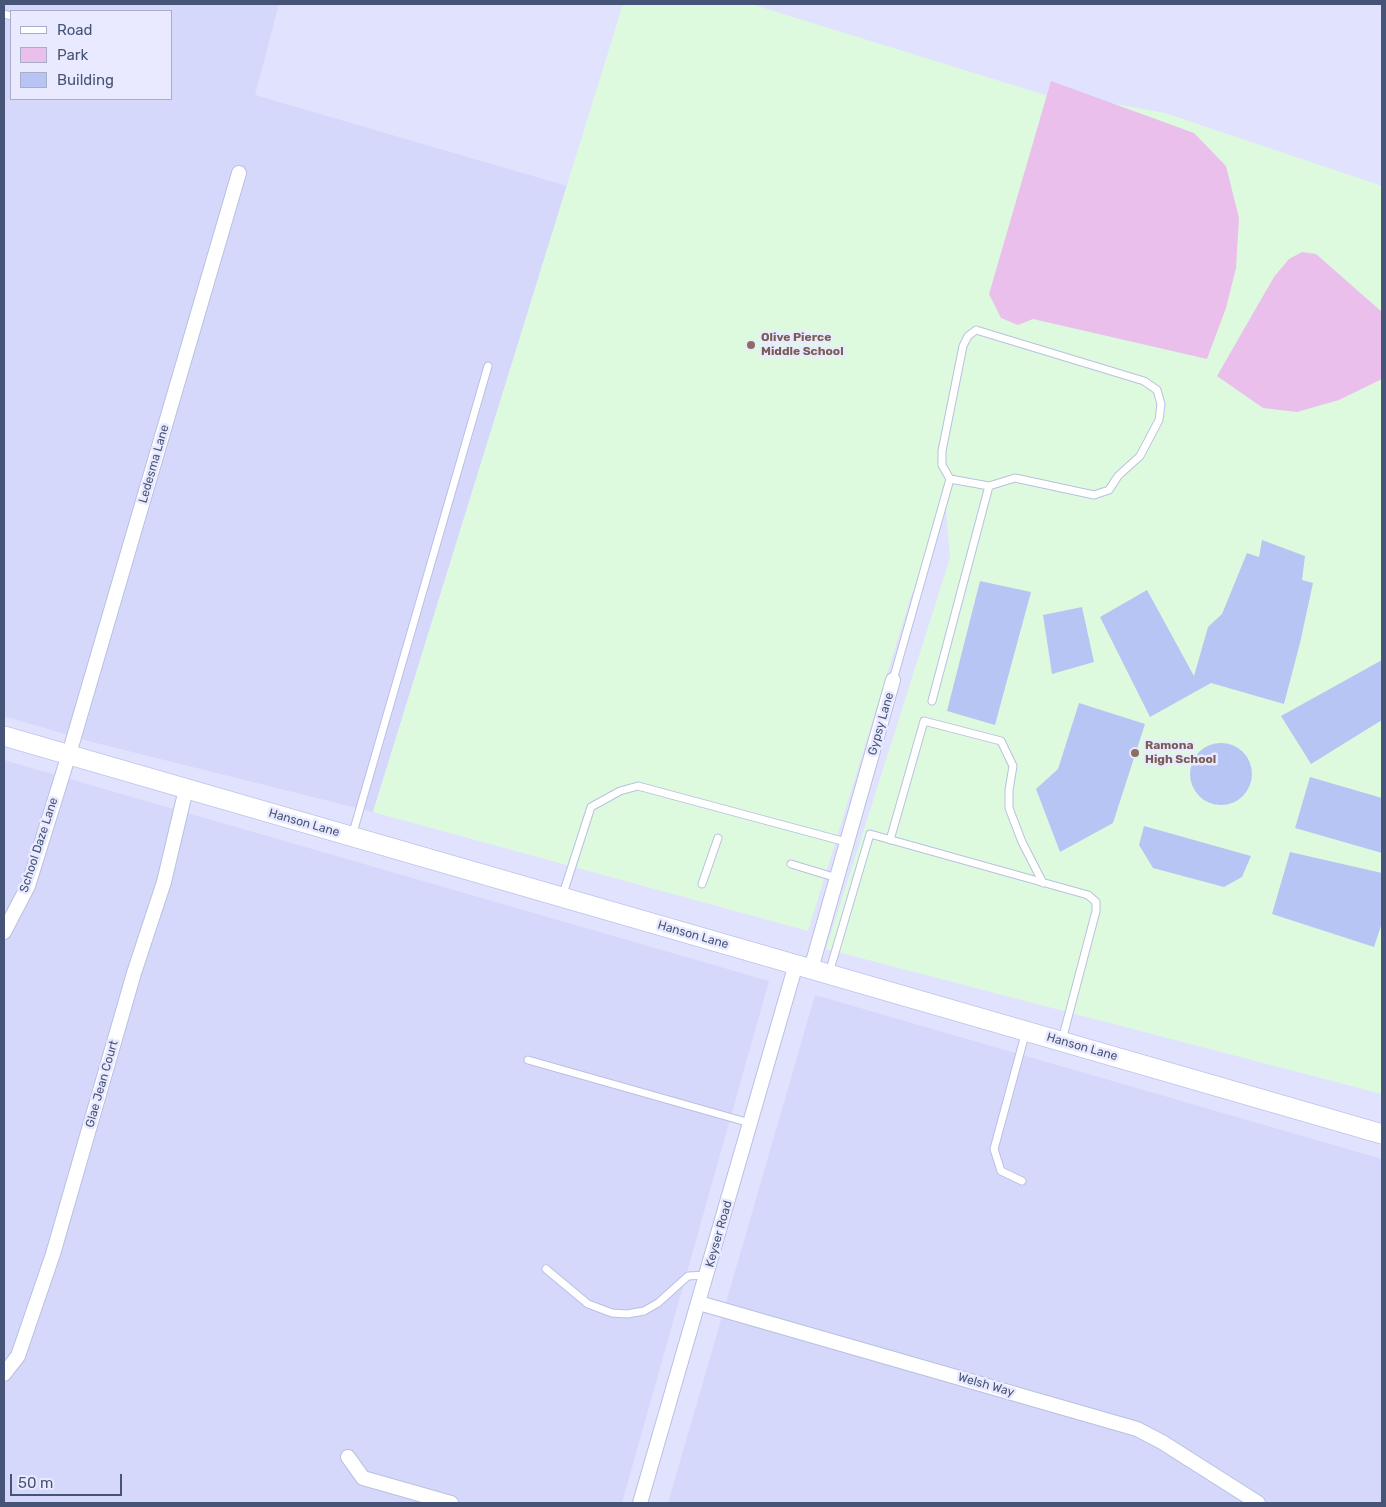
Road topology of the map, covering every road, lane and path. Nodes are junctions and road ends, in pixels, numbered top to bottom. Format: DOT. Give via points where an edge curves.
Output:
graph roads {
  1 [pos="239,173"];
  2 [pos="488,366"];
  3 [pos="950,479"];
  4 [pos="989,486"];
  5 [pos="893,680"];
  6 [pos="932,701"];
  7 [pos="4,736"];
  8 [pos="68,754"];
  9 [pos="186,790"];
  10 [pos="352,837"];
  11 [pos="718,838"];
  12 [pos="890,840"];
  13 [pos="846,842"];
  14 [pos="791,864"];
  15 [pos="837,878"];
  16 [pos="1043,882"];
  17 [pos="702,884"];
  18 [pos="562,897"];
  19 [pos="4,932"];
  20 [pos="812,969"];
  21 [pos="1026,1031"];
  22 [pos="1062,1041"];
  23 [pos="528,1060"];
  24 [pos="751,1123"];
  25 [pos="1382,1134"];
  26 [pos="1022,1181"];
  27 [pos="546,1269"];
  28 [pos="707,1275"];
  29 [pos="699,1303"];
  30 [pos="4,1374"];
  31 [pos="348,1457"];
  32 [pos="450,1503"];
  33 [pos="640,1503"];
  34 [pos="1257,1503"];
  1 -- 8 [label="street, Ledesma Lane"];
  2 -- 10 [label="lane"];
  3 -- 4 [label="lane"];
  3 -- 4 [label="lane" via="942,465 942,451 964,346 968,336 976,330 1144,381 1157,390 1161,404 1159,420 1140,456 1118,476 1109,490 1094,495 1015,478"];
  3 -- 5 [label="lane, Gypsy Lane"];
  4 -- 6 [label="lane"];
  5 -- 13 [label="street, Gypsy Lane"];
  7 -- 8 [label="main road, Hanson Lane"];
  8 -- 9 [label="main road, Hanson Lane"];
  8 -- 19 [label="street, School Daze Lane" via="28,886"];
  9 -- 10 [label="main road, Hanson Lane"];
  9 -- 30 [label="street, Glae Jean Court" via="164,882 134,973 53,1254 18,1356"];
  10 -- 18 [label="main road, Hanson Lane"];
  11 -- 17 [label="lane"];
  12 -- 16 [label="lane"];
  12 -- 16 [label="lane" via="924,721 1000,741 1013,766 1009,808"];
  12 -- 20 [label="lane" via="870,834"];
  13 -- 15 [label="street, Gypsy Lane"];
  13 -- 18 [label="lane" via="638,786 620,791 591,807"];
  14 -- 15 [label="lane"];
  15 -- 20 [label="street, Gypsy Lane"];
  16 -- 22 [label="lane" via="1088,895 1096,902"];
  18 -- 20 [label="main road, Hanson Lane"];
  20 -- 21 [label="main road, Hanson Lane"];
  20 -- 24 [label="street, Keyser Road"];
  21 -- 22 [label="main road, Hanson Lane"];
  21 -- 26 [label="lane" via="994,1149 1001,1171"];
  22 -- 25 [label="main road, Hanson Lane"];
  23 -- 24 [label="lane"];
  24 -- 28 [label="street, Keyser Road"];
  27 -- 28 [label="lane" via="588,1304 628,1314 644,1311 658,1303 688,1276"];
  28 -- 29 [label="street, Keyser Road"];
  29 -- 33 [label="street, Keyser Road"];
  29 -- 34 [label="street, Welsh Way" via="1137,1429"];
  31 -- 32 [label="street" via="364,1478"];
}
